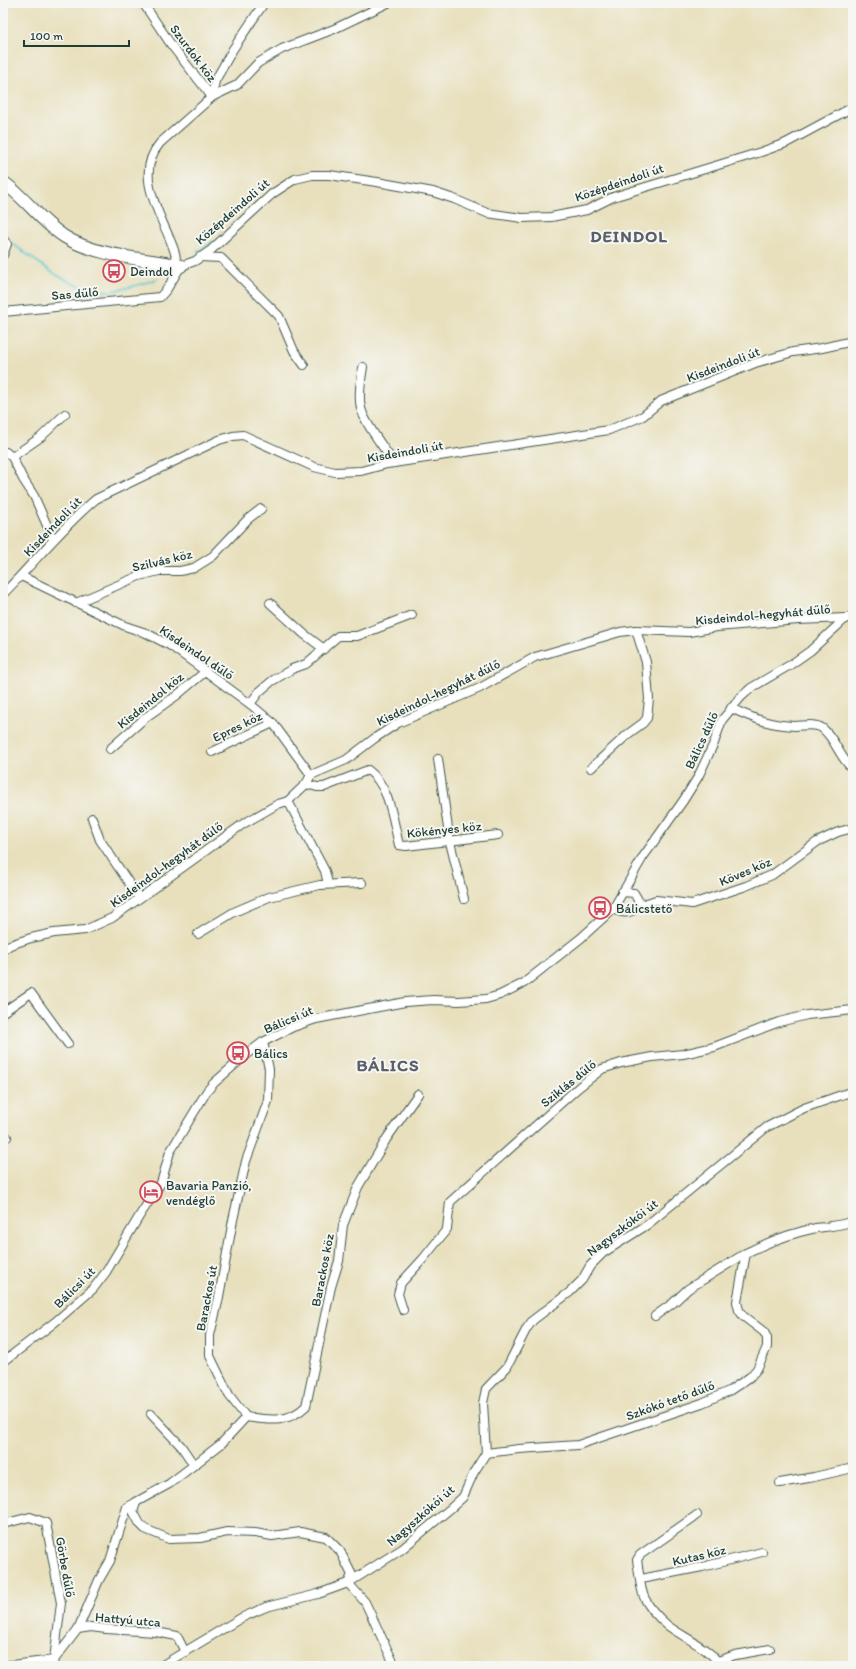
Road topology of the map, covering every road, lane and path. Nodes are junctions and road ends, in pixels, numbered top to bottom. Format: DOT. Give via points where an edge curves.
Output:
graph roads {
  1 [pos="143,3"];
  2 [pos="264,3"];
  3 [pos="388,3"];
  4 [pos="212,97"];
  5 [pos="853,107"];
  6 [pos="3,182"];
  7 [pos="3,240"];
  8 [pos="3,255"];
  9 [pos="200,257"];
  10 [pos="179,266"];
  11 [pos="3,312"];
  12 [pos="853,341"];
  13 [pos="304,365"];
  14 [pos="363,368"];
  15 [pos="65,414"];
  16 [pos="3,454"];
  17 [pos="12,457"];
  18 [pos="394,463"];
  19 [pos="261,509"];
  20 [pos="53,540"];
  21 [pos="21,576"];
  22 [pos="3,594"];
  23 [pos="76,603"];
  24 [pos="270,603"];
  25 [pos="412,615"];
  26 [pos="849,617"];
  27 [pos="636,630"];
  28 [pos="324,648"];
  29 [pos="206,671"];
  30 [pos="250,704"];
  31 [pos="731,708"];
  32 [pos="273,723"];
  33 [pos="110,749"];
  34 [pos="212,752"];
  35 [pos="438,759"];
  36 [pos="591,768"];
  37 [pos="853,769"];
  38 [pos="311,775"];
  39 [pos="306,784"];
  40 [pos="288,801"];
  41 [pos="92,818"];
  42 [pos="853,828"];
  43 [pos="498,835"];
  44 [pos="450,842"];
  45 [pos="362,883"];
  46 [pos="328,884"];
  47 [pos="622,892"];
  48 [pos="139,898"];
  49 [pos="464,899"];
  50 [pos="638,906"];
  51 [pos="613,909"];
  52 [pos="198,934"];
  53 [pos="3,950"];
  54 [pos="853,1010"];
  55 [pos="3,1012"];
  56 [pos="263,1042"];
  57 [pos="68,1044"];
  58 [pos="853,1091"];
  59 [pos="418,1094"];
  60 [pos="853,1221"];
  61 [pos="746,1253"];
  62 [pos="403,1310"];
  63 [pos="655,1316"];
  64 [pos="3,1362"];
  65 [pos="151,1414"];
  66 [pos="246,1417"];
  67 [pos="486,1454"];
  68 [pos="194,1465"];
  69 [pos="853,1468"];
  70 [pos="780,1483"];
  71 [pos="136,1503"];
  72 [pos="697,1515"];
  73 [pos="3,1524"];
  74 [pos="762,1552"];
  75 [pos="641,1579"];
  76 [pos="348,1583"];
  77 [pos="78,1629"];
  78 [pos="770,1650"];
  79 [pos="185,1652"];
  80 [pos="54,1663"];
  81 [pos="719,1664"];
  82 [pos="3,1666"];
  83 [pos="161,1666"];
  84 [pos="395,1666"];
  1 -- 4 [label="street, Szurdok köz" via="172,46"];
  2 -- 4 [label="street" via="215,81"];
  3 -- 4 [label="street" via="334,29 282,49 258,63 237,85"];
  4 -- 10 [label="street" via="160,143 153,152 148,171 151,192"];
  5 -- 9 [label="street, Középdeindoli út" via="786,143 613,197 587,210 551,216 522,218 487,213 433,192 329,175 312,175 295,179 272,194 222,241"];
  6 -- 10 [label="street" via="66,238 92,249"];
  7 -- 8 [label="street" via="7,244"];
  9 -- 10 [label="street, Középdeindoli út"];
  9 -- 13 [label="street" via="221,258 269,304 279,316 294,351"];
  10 -- 11 [label="street, Sas dűlő" via="164,293 155,299"];
  12 -- 18 [label="street, Kisdeindoli út" via="793,352 755,363 661,401 642,416 610,430"];
  14 -- 18 [label="street" via="361,408"];
  15 -- 17 [label="street" via="41,437"];
  16 -- 17 [label="street" via="6,452"];
  17 -- 20 [label="street" via="34,496"];
  18 -- 20 [label="street, Kisdeindoli út" via="361,471 335,472 314,467 243,434 232,436 96,499"];
  19 -- 23 [label="street, Szilvás köz" via="248,519 214,556 194,568 159,571 139,576"];
  20 -- 21 [label="street, Kisdeindoli út"];
  21 -- 22 [label="street, Kisdeindoli út"];
  21 -- 23 [label="street, Kisdeindol dűlő"];
  23 -- 29 [label="street, Kisdeindol dűlő" via="146,633"];
  24 -- 28 [label="street" via="304,634"];
  25 -- 28 [label="street" via="357,636 338,636"];
  26 -- 27 [label="street, Kisdeindol-hegyhát dűlő" via="717,627 689,632"];
  26 -- 31 [label="street, Bálics dűlő" via="810,651 751,688"];
  27 -- 36 [label="street" via="646,662 648,713 643,723"];
  27 -- 38 [label="street, Kisdeindol-hegyhát dűlő" via="598,637 535,657 480,688 398,723 346,760"];
  28 -- 30 [label="street" via="306,664 272,681"];
  29 -- 30 [label="street, Kisdeindol dűlő"];
  29 -- 33 [label="street, Kisdeindol köz" via="146,717"];
  30 -- 32 [label="street, Kisdeindol dűlő"];
  31 -- 37 [label="street" via="769,723 821,727 846,764"];
  31 -- 47 [label="street, Bálics dűlő" via="722,720 714,743 687,795"];
  32 -- 34 [label="street, Epres köz"];
  32 -- 38 [label="street, Kisdeindol dűlő"];
  35 -- 44 [label="street"];
  38 -- 39 [label="street, Kisdeindol-hegyhát dűlő"];
  39 -- 40 [label="street, Kisdeindol-hegyhát dűlő"];
  39 -- 44 [label="street, Kökényes köz" via="324,787 368,770 376,777 388,800 399,845"];
  40 -- 46 [label="street" via="326,870"];
  40 -- 48 [label="street, Kisdeindol-hegyhát dűlő" via="243,824"];
  41 -- 48 [label="street" via="100,840"];
  42 -- 50 [label="street, Köves köz" via="817,842 772,875 746,886 692,904 656,900"];
  43 -- 44 [label="street, Kökényes köz"];
  44 -- 49 [label="street"];
  45 -- 46 [label="street"];
  46 -- 52 [label="street" via="269,897 234,912"];
  47 -- 50 [label="street" via="630,891 635,894"];
  47 -- 51 [label="street, Bálicsi út"];
  48 -- 53 [label="street, Kisdeindol-hegyhát dűlő" via="112,918 85,930 31,938"];
  50 -- 51 [label="street" via="627,912"];
  51 -- 56 [label="street, Bálicsi út" via="524,983 500,995 459,1002 405,1002 323,1018 293,1027"];
  54 -- 62 [label="street, Sziklás dűlő" via="806,1015 714,1047 621,1063 602,1069 450,1202 447,1229 401,1283 398,1294"];
  55 -- 57 [label="street" via="31,993"];
  56 -- 64 [label="street, Bálicsi út" via="239,1060 207,1091 170,1152 161,1184 93,1289"];
  56 -- 66 [label="street, Barackos út" via="269,1069 268,1101 246,1162 210,1335 210,1356 229,1395"];
  58 -- 67 [label="street, Nagyszkókói út" via="804,1108 767,1126 647,1225 603,1253 570,1292 533,1320 507,1367 486,1389 483,1403"];
  59 -- 66 [label="street, Barackos köz" via="387,1138 358,1187 343,1225 339,1261 306,1406 298,1414 275,1421"];
  60 -- 61 [label="street" via="796,1233"];
  61 -- 63 [label="street" via="688,1289 673,1304"];
  61 -- 67 [label="street, Szkókó tető dűlő" via="737,1302 743,1316 764,1332 767,1338 765,1353 750,1377 702,1404 578,1445"];
  65 -- 68 [label="street" via="181,1446"];
  66 -- 68 [label="street" via="221,1444"];
  67 -- 76 [label="street, Nagyszkókói út" via="474,1472 463,1497 402,1549"];
  68 -- 71 [label="street" via="169,1484 144,1496"];
  69 -- 70 [label="street"];
  71 -- 76 [label="street" via="134,1511 140,1524 153,1533 169,1539 200,1538 227,1532 272,1536 300,1532 326,1537 340,1551 352,1574"];
  71 -- 77 [label="street" via="127,1507 110,1560"];
  72 -- 75 [label="street, Kutas köz" via="640,1555 637,1560"];
  73 -- 80 [label="street, Görbe dűlő" via="30,1517 46,1523 61,1604"];
  74 -- 75 [label="street, Kutas köz"];
  75 -- 81 [label="street, Kutas köz" via="645,1599 656,1614 667,1625 710,1653"];
  76 -- 79 [label="street, Nagyszkókói út" via="318,1594 266,1607 241,1618"];
  76 -- 84 [label="street" via="365,1602"];
  77 -- 79 [label="street, Hattyú utca" via="91,1627 177,1636"];
  77 -- 80 [label="street, Hattyú utca"];
  78 -- 81 [label="street" via="735,1655"];
  79 -- 83 [label="street, Nagyszkókói út"];
  80 -- 82 [label="street"];
}
